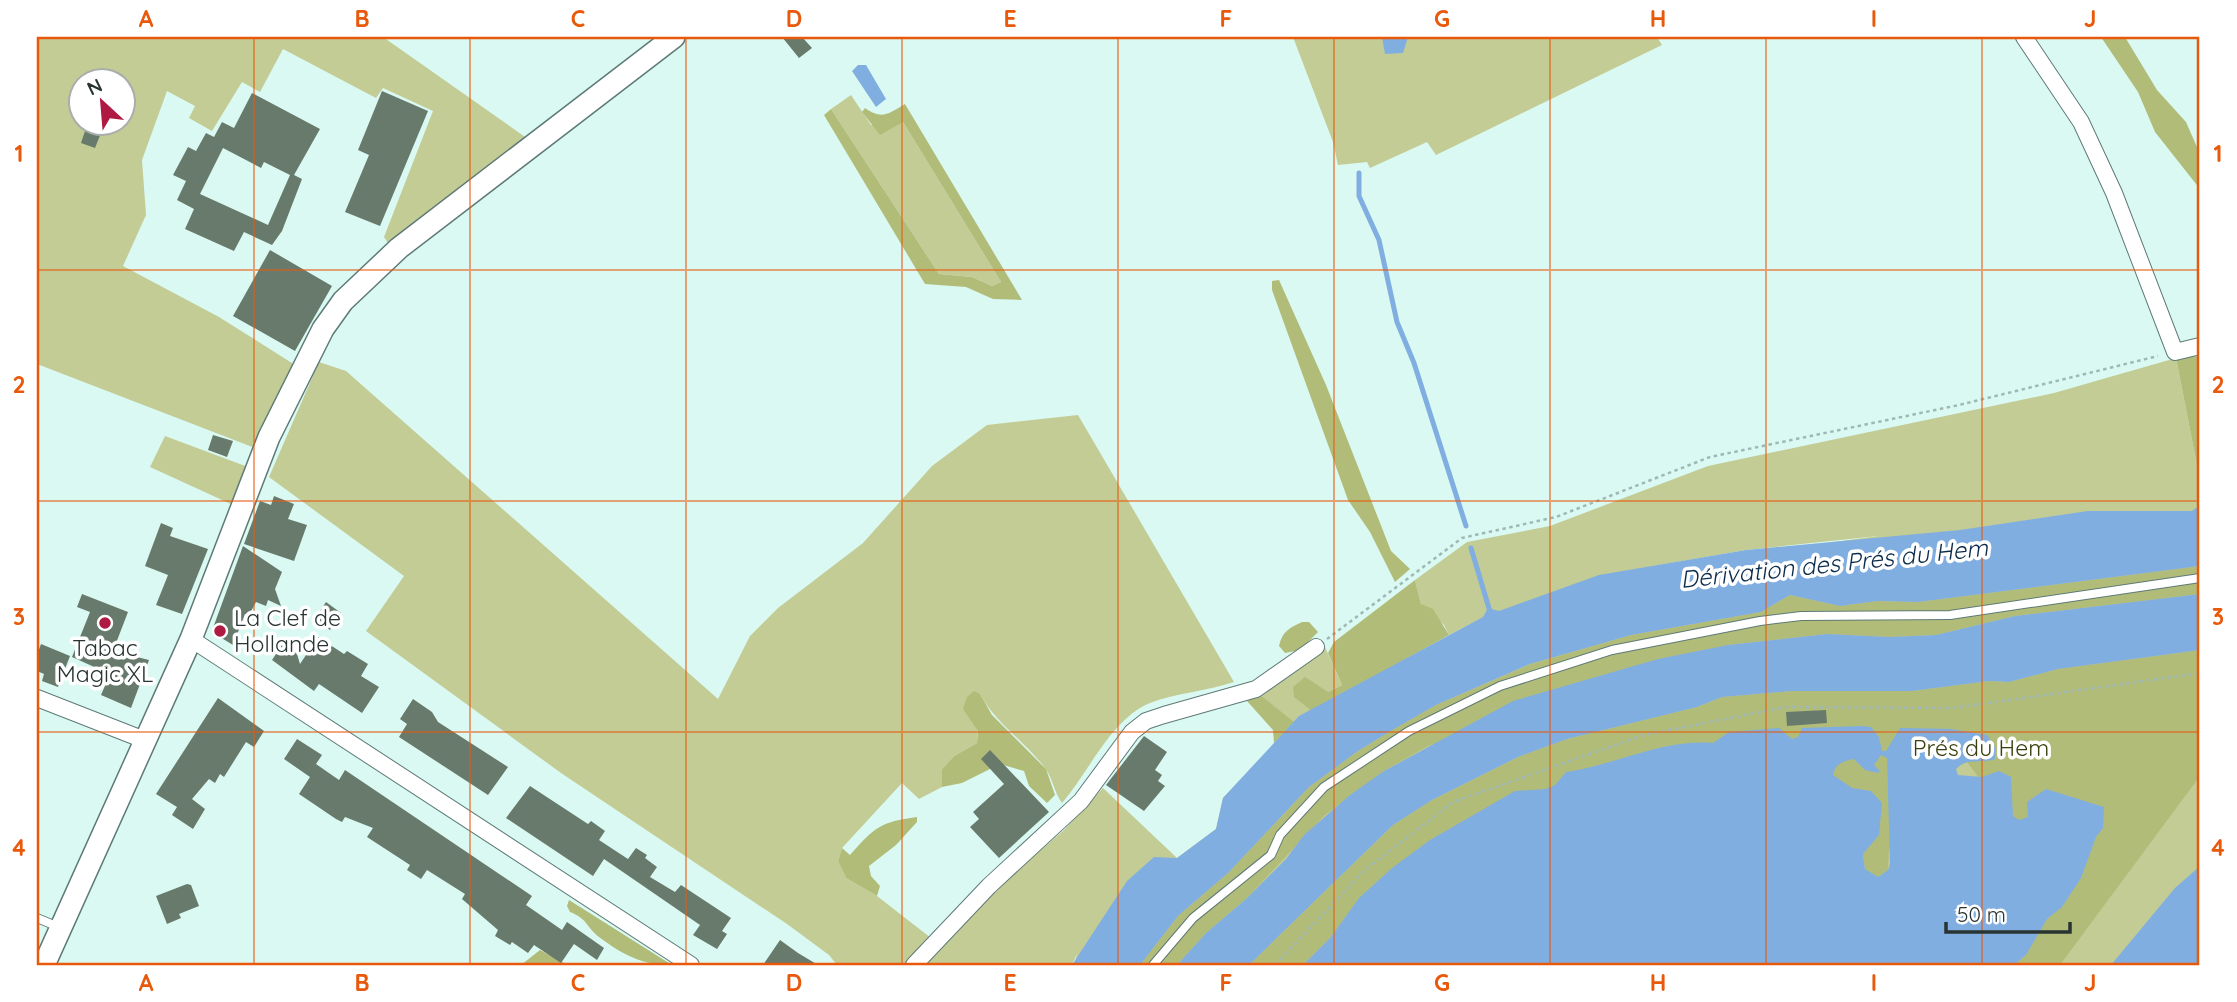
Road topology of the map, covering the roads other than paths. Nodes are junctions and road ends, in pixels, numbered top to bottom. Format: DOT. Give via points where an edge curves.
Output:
graph roads {
  1 [pos="674,37"];
  2 [pos="2024,37"];
  3 [pos="2200,346"];
  4 [pos="2200,578"];
  5 [pos="191,639"];
  6 [pos="1316,647"];
  7 [pos="37,698"];
  8 [pos="147,741"];
  9 [pos="37,918"];
  10 [pos="61,928"];
  11 [pos="44,965"];
  12 [pos="691,965"];
  13 [pos="914,965"];
  14 [pos="1153,965"];
  1 -- 5 [label="street" via="399,247 343,301 323,329 276,421"];
  2 -- 3 [label="street" via="2081,122 2114,193 2175,352"];
  4 -- 14 [label="lane" via="1950,615 1801,616 1760,621 1612,650 1500,686 1409,731 1324,787 1280,835 1271,855 1193,918"];
  5 -- 8 [label="street"];
  5 -- 12 [label="street"];
  6 -- 13 [label="street" via="1256,689 1146,721 1132,732 1081,801 989,886"];
  7 -- 8 [label="street"];
  8 -- 10 [label="street"];
  9 -- 10 [label="lane"];
  10 -- 11 [label="street"];
}
